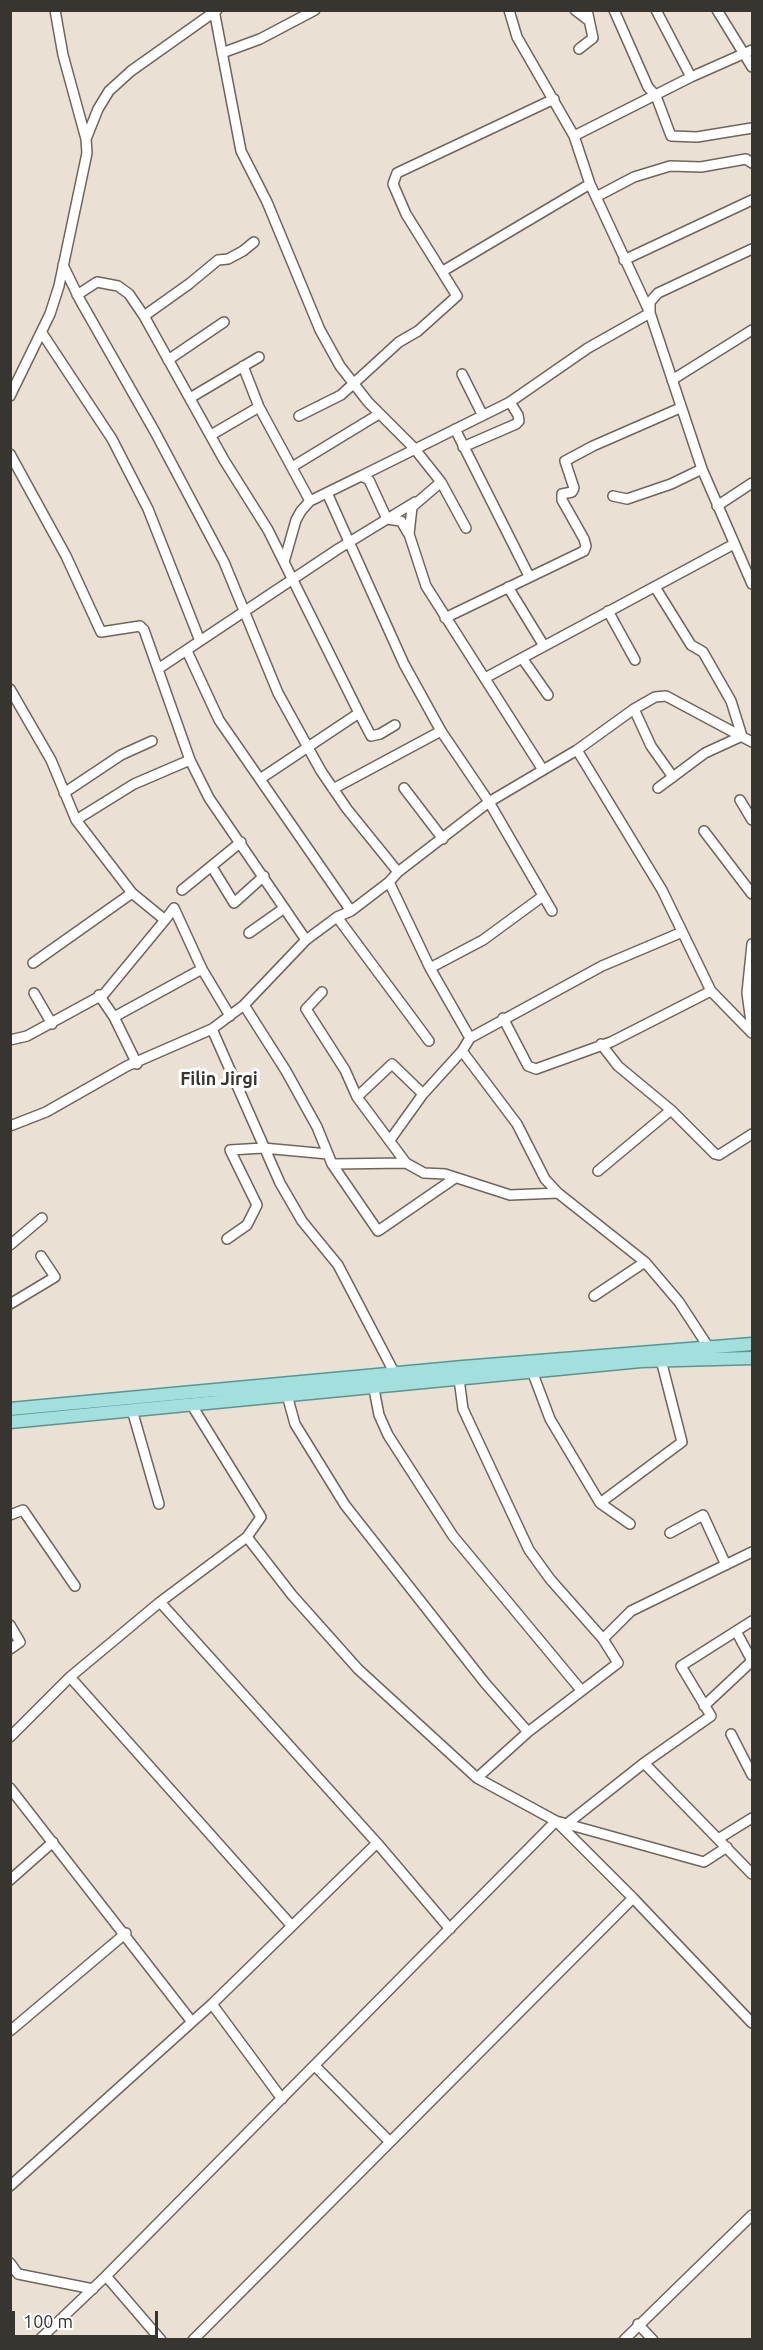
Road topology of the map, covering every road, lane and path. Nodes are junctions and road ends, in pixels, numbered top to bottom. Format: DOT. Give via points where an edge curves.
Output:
graph roads {
  1 [pos="55,10"];
  2 [pos="315,10"];
  3 [pos="509,10"];
  4 [pos="574,10"];
  5 [pos="614,10"];
  6 [pos="656,10"];
  7 [pos="717,10"];
  8 [pos="215,11"];
  9 [pos="588,15"];
  10 [pos="579,49"];
  11 [pos="749,52"];
  12 [pos="222,53"];
  13 [pos="753,68"];
  14 [pos="691,77"];
  15 [pos="656,96"];
  16 [pos="554,99"];
  17 [pos="753,128"];
  18 [pos="574,136"];
  19 [pos="86,139"];
  20 [pos="753,163"];
  21 [pos="590,184"];
  22 [pos="596,197"];
  23 [pos="753,200"];
  24 [pos="254,242"];
  25 [pos="753,249"];
  26 [pos="624,260"];
  27 [pos="63,265"];
  28 [pos="442,271"];
  29 [pos="77,295"];
  30 [pos="650,313"];
  31 [pos="144,316"];
  32 [pos="224,322"];
  33 [pos="753,330"];
  34 [pos="42,333"];
  35 [pos="259,357"];
  36 [pos="168,360"];
  37 [pos="243,366"];
  38 [pos="462,374"];
  39 [pos="672,380"];
  40 [pos="354,383"];
  41 [pos="10,396"];
  42 [pos="190,398"];
  43 [pos="510,402"];
  44 [pos="259,407"];
  45 [pos="680,408"];
  46 [pos="378,414"];
  47 [pos="482,414"];
  48 [pos="299,416"];
  49 [pos="455,429"];
  50 [pos="211,435"];
  51 [pos="463,447"];
  52 [pos="414,448"];
  53 [pos="10,454"];
  54 [pos="292,467"];
  55 [pos="702,469"];
  56 [pos="361,476"];
  57 [pos="441,482"];
  58 [pos="753,483"];
  59 [pos="328,495"];
  60 [pos="613,496"];
  61 [pos="310,501"];
  62 [pos="417,501"];
  63 [pos="717,506"];
  64 [pos="387,519"];
  65 [pos="466,528"];
  66 [pos="409,534"];
  67 [pos="349,544"];
  68 [pos="734,544"];
  69 [pos="284,562"];
  70 [pos="529,576"];
  71 [pos="293,581"];
  72 [pos="753,584"];
  73 [pos="508,587"];
  74 [pos="655,587"];
  75 [pos="608,611"];
  76 [pos="245,612"];
  77 [pos="445,618"];
  78 [pos="200,641"];
  79 [pos="544,646"];
  80 [pos="187,651"];
  81 [pos="522,658"];
  82 [pos="635,660"];
  83 [pos="158,669"];
  84 [pos="485,678"];
  85 [pos="10,689"];
  86 [pos="548,695"];
  87 [pos="634,709"];
  88 [pos="359,714"];
  89 [pos="395,725"];
  90 [pos="441,731"];
  91 [pos="742,736"];
  92 [pos="152,741"];
  93 [pos="753,742"];
  94 [pos="308,746"];
  95 [pos="577,750"];
  96 [pos="190,760"];
  97 [pos="543,770"];
  98 [pos="673,777"];
  99 [pos="260,779"];
  100 [pos="404,788"];
  101 [pos="658,788"];
  102 [pos="333,789"];
  103 [pos="64,793"];
  104 [pos="740,800"];
  105 [pos="489,802"];
  106 [pos="76,820"];
  107 [pos="753,820"];
  108 [pos="704,831"];
  109 [pos="443,840"];
  110 [pos="241,842"];
  111 [pos="212,867"];
  112 [pos="398,872"];
  113 [pos="264,876"];
  114 [pos="389,882"];
  115 [pos="182,890"];
  116 [pos="132,893"];
  117 [pos="753,894"];
  118 [pos="543,896"];
  119 [pos="283,909"];
  120 [pos="351,911"];
  121 [pos="552,911"];
  122 [pos="337,917"];
  123 [pos="165,920"];
  124 [pos="249,933"];
  125 [pos="680,933"];
  126 [pos="306,940"];
  127 [pos="753,944"];
  128 [pos="33,963"];
  129 [pos="430,968"];
  130 [pos="202,969"];
  131 [pos="711,991"];
  132 [pos="322,992"];
  133 [pos="34,993"];
  134 [pos="99,994"];
  135 [pos="244,1005"];
  136 [pos="230,1016"];
  137 [pos="114,1017"];
  138 [pos="503,1018"];
  139 [pos="52,1024"];
  140 [pos="212,1029"];
  141 [pos="753,1032"];
  142 [pos="470,1038"];
  143 [pos="10,1040"];
  144 [pos="429,1041"];
  145 [pos="601,1044"];
  146 [pos="462,1051"];
  147 [pos="137,1064"];
  148 [pos="423,1094"];
  149 [pos="357,1097"];
  150 [pos="671,1110"];
  151 [pos="10,1126"];
  152 [pos="753,1134"];
  153 [pos="390,1140"];
  154 [pos="263,1148"];
  155 [pos="328,1154"];
  156 [pos="332,1164"];
  157 [pos="406,1164"];
  158 [pos="598,1171"];
  159 [pos="455,1178"];
  160 [pos="558,1193"];
  161 [pos="42,1218"];
  162 [pos="227,1239"];
  163 [pos="10,1245"];
  164 [pos="41,1256"];
  165 [pos="645,1262"];
  166 [pos="594,1296"];
  167 [pos="10,1304"];
  168 [pos="753,1344"];
  169 [pos="709,1348"];
  170 [pos="752,1359"];
  171 [pos="661,1360"];
  172 [pos="532,1371"];
  173 [pos="395,1374"];
  174 [pos="459,1379"];
  175 [pos="374,1389"];
  176 [pos="287,1395"];
  177 [pos="190,1404"];
  178 [pos="48,1406"];
  179 [pos="10,1409"];
  180 [pos="132,1410"];
  181 [pos="48,1419"];
  182 [pos="10,1422"];
  183 [pos="600,1503"];
  184 [pos="159,1504"];
  185 [pos="10,1515"];
  186 [pos="630,1524"];
  187 [pos="670,1533"];
  188 [pos="246,1537"];
  189 [pos="753,1552"];
  190 [pos="726,1565"];
  191 [pos="75,1586"];
  192 [pos="160,1602"];
  193 [pos="753,1622"];
  194 [pos="10,1625"];
  195 [pos="736,1631"];
  196 [pos="603,1639"];
  197 [pos="10,1649"];
  198 [pos="753,1661"];
  199 [pos="70,1677"];
  200 [pos="581,1690"];
  201 [pos="704,1706"];
  202 [pos="528,1732"];
  203 [pos="731,1734"];
  204 [pos="10,1737"];
  205 [pos="644,1764"];
  206 [pos="753,1775"];
  207 [pos="477,1778"];
  208 [pos="10,1788"];
  209 [pos="753,1818"];
  210 [pos="556,1821"];
  211 [pos="568,1823"];
  212 [pos="718,1839"];
  213 [pos="53,1842"];
  214 [pos="377,1843"];
  215 [pos="726,1847"];
  216 [pos="753,1874"];
  217 [pos="10,1880"];
  218 [pos="633,1898"];
  219 [pos="291,1925"];
  220 [pos="450,1929"];
  221 [pos="126,1933"];
  222 [pos="212,2004"];
  223 [pos="192,2022"];
  224 [pos="753,2023"];
  225 [pos="10,2031"];
  226 [pos="315,2066"];
  227 [pos="282,2099"];
  228 [pos="390,2142"];
  229 [pos="10,2186"];
  230 [pos="753,2215"];
  231 [pos="10,2263"];
  232 [pos="106,2276"];
  233 [pos="93,2289"];
  234 [pos="638,2324"];
  235 [pos="39,2340"];
  236 [pos="161,2340"];
  237 [pos="193,2340"];
  238 [pos="624,2340"];
  239 [pos="652,2340"];
  1 -- 19 [label="street"];
  2 -- 12 [label="street" via="260,39"];
  3 -- 16 [label="street" via="518,36"];
  4 -- 9 [label="street"];
  5 -- 15 [label="street" via="648,87"];
  6 -- 14 [label="street"];
  7 -- 11 [label="street"];
  8 -- 12 [label="street"];
  8 -- 19 [label="street" via="109,91"];
  9 -- 10 [label="street" via="593,38"];
  11 -- 13 [label="street"];
  11 -- 14 [label="street"];
  12 -- 40 [label="street" via="241,151 267,202 320,330"];
  14 -- 15 [label="street"];
  15 -- 17 [label="street" via="671,136"];
  15 -- 18 [label="street"];
  16 -- 18 [label="street"];
  16 -- 28 [label="street" via="393,178 406,214"];
  18 -- 21 [label="street"];
  19 -- 27 [label="street" via="87,153"];
  20 -- 22 [label="street" via="746,159 701,167 670,166 634,177"];
  21 -- 22 [label="street"];
  21 -- 28 [label="street"];
  22 -- 26 [label="street"];
  23 -- 26 [label="street"];
  24 -- 31 [label="street" via="228,259 218,260"];
  25 -- 30 [label="street" via="658,293 650,302"];
  26 -- 30 [label="street"];
  27 -- 29 [label="street"];
  27 -- 34 [label="street" via="60,286"];
  28 -- 40 [label="street" via="457,296 454,300"];
  29 -- 31 [label="street" via="97,282 118,286 129,294"];
  29 -- 76 [label="street" via="224,562"];
  30 -- 39 [label="street"];
  30 -- 43 [label="street" via="588,348"];
  31 -- 36 [label="street"];
  32 -- 36 [label="street"];
  33 -- 39 [label="street"];
  34 -- 41 [label="street"];
  34 -- 78 [label="street" via="100,420 144,500"];
  35 -- 37 [label="street"];
  36 -- 42 [label="street"];
  37 -- 42 [label="street"];
  37 -- 44 [label="street"];
  38 -- 47 [label="street"];
  39 -- 45 [label="street"];
  40 -- 46 [label="street"];
  40 -- 48 [label="street" via="341,395"];
  42 -- 50 [label="street"];
  43 -- 47 [label="street"];
  43 -- 51 [label="street" via="518,415 516,424"];
  44 -- 50 [label="street"];
  44 -- 54 [label="street"];
  45 -- 55 [label="street"];
  45 -- 70 [label="street" via="565,461 574,488 562,494 562,500 586,546 584,551"];
  46 -- 52 [label="street"];
  46 -- 54 [label="street"];
  47 -- 49 [label="street"];
  49 -- 51 [label="street"];
  49 -- 52 [label="street"];
  50 -- 69 [label="street"];
  51 -- 70 [label="street"];
  52 -- 56 [label="street"];
  52 -- 57 [label="street"];
  53 -- 83 [label="street" via="66,556 100,632 142,627"];
  54 -- 61 [label="street"];
  55 -- 60 [label="street" via="627,499"];
  55 -- 63 [label="street"];
  56 -- 59 [label="street"];
  56 -- 64 [label="street" via="369,480"];
  57 -- 62 [label="street"];
  57 -- 65 [label="street"];
  58 -- 63 [label="street"];
  59 -- 61 [label="street"];
  59 -- 67 [label="street"];
  61 -- 69 [label="street" via="296,520"];
  62 -- 64 [label="street"];
  62 -- 66 [label="street" via="412,507"];
  63 -- 68 [label="street"];
  64 -- 66 [label="street" via="401,521"];
  64 -- 67 [label="street"];
  66 -- 77 [label="street" via="426,586"];
  67 -- 71 [label="street"];
  67 -- 90 [label="street" via="404,664"];
  68 -- 72 [label="street"];
  68 -- 74 [label="street"];
  69 -- 71 [label="street"];
  70 -- 73 [label="street"];
  71 -- 76 [label="street"];
  71 -- 88 [label="street"];
  73 -- 77 [label="street"];
  73 -- 79 [label="street"];
  74 -- 75 [label="street"];
  74 -- 91 [label="street" via="691,645 703,652 731,701"];
  75 -- 79 [label="street"];
  75 -- 82 [label="street"];
  76 -- 78 [label="street"];
  76 -- 94 [label="street" via="278,693"];
  77 -- 84 [label="street"];
  78 -- 80 [label="street"];
  79 -- 81 [label="street"];
  80 -- 83 [label="street"];
  80 -- 99 [label="street" via="219,720"];
  81 -- 84 [label="street"];
  81 -- 86 [label="street"];
  83 -- 96 [label="street"];
  84 -- 97 [label="street"];
  85 -- 103 [label="street" via="51,760"];
  87 -- 91 [label="street" via="655,697 666,696"];
  87 -- 95 [label="street"];
  87 -- 98 [label="street" via="651,746"];
  88 -- 89 [label="street" via="371,736"];
  88 -- 94 [label="street"];
  90 -- 102 [label="street"];
  90 -- 105 [label="street"];
  91 -- 93 [label="street"];
  91 -- 98 [label="street" via="705,753"];
  92 -- 103 [label="street" via="120,754"];
  94 -- 99 [label="street"];
  94 -- 102 [label="street"];
  95 -- 97 [label="street"];
  95 -- 125 [label="street" via="662,890"];
  96 -- 106 [label="street" via="134,784"];
  96 -- 110 [label="street" via="217,810"];
  97 -- 105 [label="street"];
  98 -- 101 [label="street"];
  99 -- 120 [label="street"];
  100 -- 109 [label="street"];
  102 -- 112 [label="street"];
  103 -- 106 [label="street"];
  104 -- 107 [label="street"];
  105 -- 109 [label="street"];
  105 -- 118 [label="street"];
  106 -- 116 [label="street"];
  108 -- 117 [label="street"];
  109 -- 112 [label="street"];
  110 -- 111 [label="street"];
  110 -- 113 [label="street"];
  111 -- 113 [label="street" via="234,903"];
  111 -- 115 [label="street"];
  112 -- 114 [label="street"];
  113 -- 119 [label="street"];
  114 -- 120 [label="street"];
  114 -- 129 [label="street"];
  116 -- 123 [label="street"];
  116 -- 128 [label="street"];
  118 -- 121 [label="street"];
  118 -- 129 [label="street" via="483,940"];
  119 -- 124 [label="street"];
  119 -- 126 [label="street"];
  120 -- 122 [label="street"];
  122 -- 126 [label="street"];
  122 -- 144 [label="street"];
  123 -- 130 [label="street" via="174,908"];
  123 -- 134 [label="street" via="104,994"];
  125 -- 131 [label="street"];
  125 -- 138 [label="street" via="602,966"];
  126 -- 135 [label="street"];
  127 -- 141 [label="street" via="747,993"];
  129 -- 142 [label="street"];
  130 -- 136 [label="street"];
  130 -- 137 [label="street"];
  131 -- 141 [label="street"];
  131 -- 145 [label="street"];
  132 -- 149 [label="street" via="306,1010 345,1070"];
  133 -- 139 [label="street"];
  134 -- 137 [label="street"];
  134 -- 139 [label="street"];
  135 -- 136 [label="street"];
  135 -- 155 [label="street" via="291,1080"];
  136 -- 140 [label="street"];
  137 -- 147 [label="street"];
  138 -- 142 [label="street"];
  138 -- 145 [label="street" via="531,1069"];
  139 -- 143 [label="street"];
  140 -- 147 [label="street"];
  140 -- 154 [label="street"];
  142 -- 146 [label="street"];
  145 -- 150 [label="street" via="618,1066"];
  146 -- 148 [label="street"];
  146 -- 160 [label="street" via="517,1124 545,1179"];
  147 -- 151 [label="street" via="88,1086 46,1112"];
  148 -- 149 [label="street" via="392,1065"];
  148 -- 153 [label="street"];
  149 -- 153 [label="street"];
  150 -- 152 [label="street" via="715,1154"];
  150 -- 158 [label="street"];
  153 -- 157 [label="street"];
  154 -- 155 [label="street"];
  154 -- 162 [label="street" via="230,1150 257,1205 247,1225"];
  154 -- 173 [label="street" via="302,1221 338,1265"];
  155 -- 156 [label="street"];
  156 -- 157 [label="street"];
  156 -- 159 [label="street" via="378,1231"];
  157 -- 159 [label="street" via="423,1173"];
  159 -- 160 [label="street" via="510,1195"];
  160 -- 165 [label="street"];
  161 -- 163 [label="street"];
  164 -- 167 [label="street" via="55,1277"];
  165 -- 166 [label="street"];
  165 -- 169 [label="street" via="680,1302"];
  168 -- 169 [label="main road"];
  169 -- 173 [label="main road"];
  170 -- 171 [label="main road"];
  171 -- 172 [label="main road"];
  171 -- 183 [label="street" via="682,1442"];
  172 -- 174 [label="main road"];
  172 -- 183 [label="street" via="550,1419"];
  173 -- 178 [label="main road"];
  174 -- 175 [label="main road"];
  174 -- 196 [label="street" via="463,1409 529,1550"];
  175 -- 176 [label="main road"];
  175 -- 200 [label="street" via="388,1435 453,1536"];
  176 -- 177 [label="main road"];
  176 -- 202 [label="street" via="295,1424 345,1505"];
  177 -- 180 [label="main road"];
  177 -- 188 [label="street" via="261,1517"];
  178 -- 179 [label="main road"];
  178 -- 181 [label="main road"];
  180 -- 181 [label="main road"];
  180 -- 184 [label="street"];
  181 -- 182 [label="main road"];
  183 -- 186 [label="street"];
  185 -- 191 [label="street" via="23,1510"];
  187 -- 190 [label="street" via="703,1515"];
  188 -- 192 [label="street"];
  188 -- 207 [label="street" via="358,1669"];
  189 -- 190 [label="street"];
  190 -- 196 [label="street" via="632,1611"];
  192 -- 199 [label="street"];
  192 -- 214 [label="street"];
  193 -- 195 [label="street"];
  194 -- 197 [label="street" via="20,1642"];
  195 -- 198 [label="street"];
  195 -- 201 [label="street" via="681,1666"];
  196 -- 200 [label="street" via="618,1664"];
  198 -- 201 [label="street"];
  199 -- 204 [label="street"];
  199 -- 219 [label="street"];
  200 -- 202 [label="street"];
  201 -- 205 [label="street" via="711,1716"];
  202 -- 207 [label="street"];
  203 -- 206 [label="street"];
  205 -- 211 [label="street"];
  205 -- 212 [label="street"];
  207 -- 210 [label="street"];
  208 -- 213 [label="street"];
  209 -- 212 [label="street"];
  210 -- 211 [label="street"];
  210 -- 218 [label="street"];
  210 -- 220 [label="street"];
  211 -- 215 [label="street" via="704,1862"];
  212 -- 215 [label="street"];
  213 -- 217 [label="street"];
  213 -- 221 [label="street"];
  214 -- 219 [label="street"];
  214 -- 220 [label="street"];
  215 -- 216 [label="street"];
  218 -- 224 [label="street"];
  218 -- 228 [label="street"];
  219 -- 222 [label="street"];
  220 -- 226 [label="street"];
  221 -- 223 [label="street"];
  221 -- 225 [label="street"];
  222 -- 223 [label="street"];
  222 -- 227 [label="street"];
  223 -- 229 [label="street"];
  226 -- 227 [label="street"];
  226 -- 228 [label="street"];
  227 -- 232 [label="street"];
  228 -- 237 [label="street"];
  230 -- 234 [label="street"];
  231 -- 233 [label="street" via="18,2274"];
  232 -- 233 [label="street"];
  232 -- 236 [label="street"];
  233 -- 235 [label="street"];
  234 -- 238 [label="street"];
  234 -- 239 [label="street"];
}
